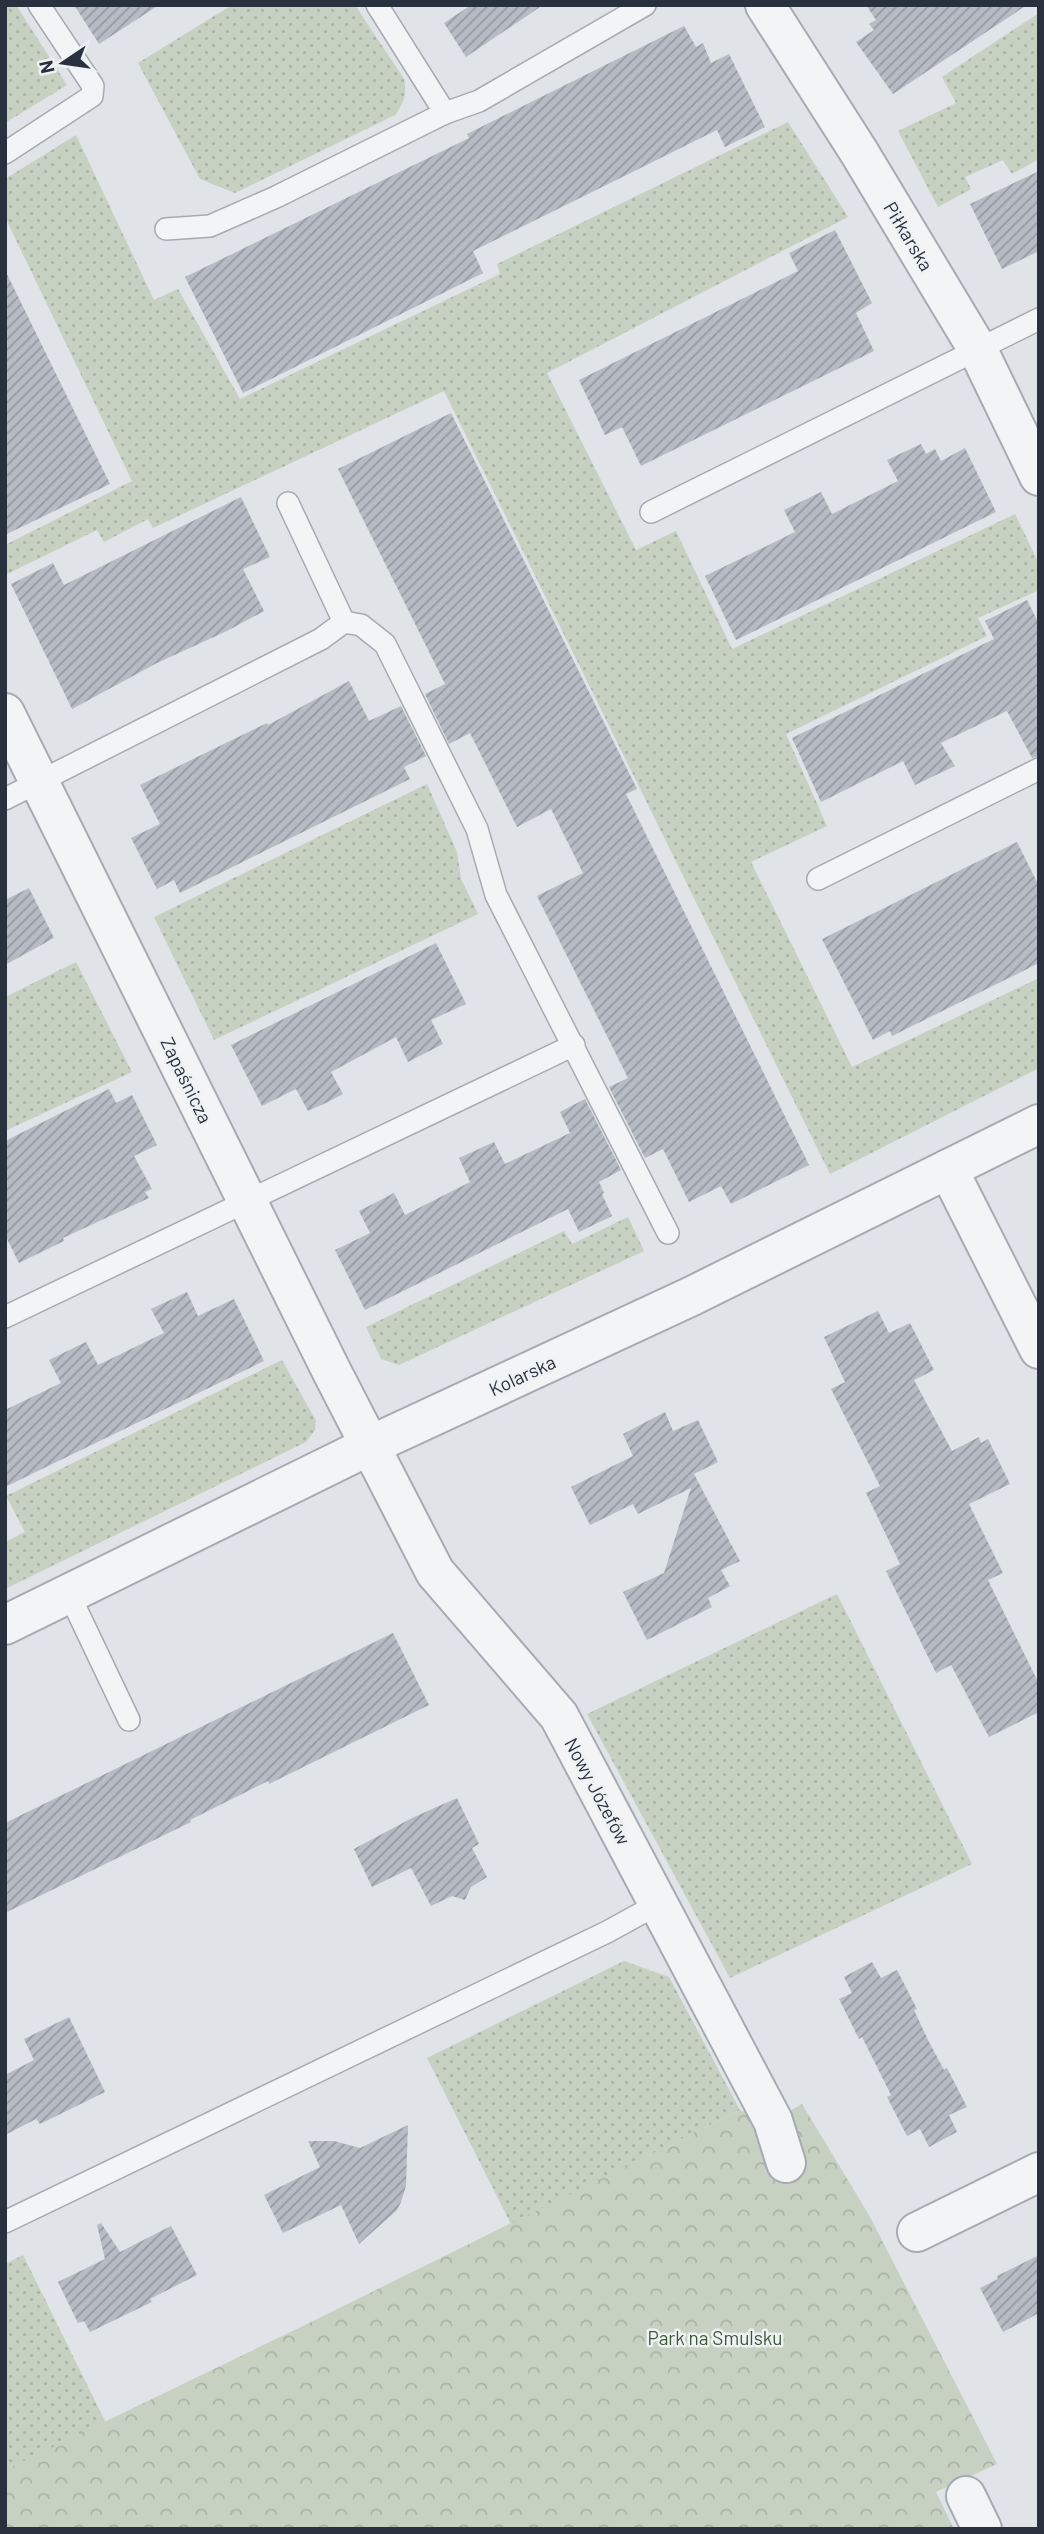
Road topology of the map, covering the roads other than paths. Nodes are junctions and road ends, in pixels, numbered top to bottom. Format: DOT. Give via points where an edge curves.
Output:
graph roads {
  1 [pos="39,5"];
  2 [pos="377,5"];
  3 [pos="645,5"];
  4 [pos="765,5"];
  5 [pos="445,113"];
  6 [pos="5,153"];
  7 [pos="166,229"];
  8 [pos="1039,319"];
  9 [pos="978,350"];
  10 [pos="1039,476"];
  11 [pos="288,503"];
  12 [pos="651,512"];
  13 [pos="344,622"];
  14 [pos="5,713"];
  15 [pos="1039,769"];
  16 [pos="22,790"];
  17 [pos="818,879"];
  18 [pos="573,1045"];
  19 [pos="1039,1124"];
  20 [pos="948,1169"];
  21 [pos="248,1202"];
  22 [pos="668,1233"];
  23 [pos="5,1317"];
  24 [pos="1039,1349"];
  25 [pos="371,1445"];
  26 [pos="69,1594"];
  27 [pos="5,1625"];
  28 [pos="129,1720"];
  29 [pos="658,1904"];
  30 [pos="786,2163"];
  31 [pos="1039,2172"];
  32 [pos="5,2222"];
  33 [pos="917,2232"];
  1 -- 6 [label="lane" via="93,86 92,96"];
  2 -- 5 [label="lane"];
  3 -- 5 [label="lane" via="479,101"];
  4 -- 9 [label="street, Piłkarska"];
  5 -- 7 [label="lane" via="210,226"];
  8 -- 9 [label="lane"];
  9 -- 10 [label="street, Piłkarska"];
  9 -- 12 [label="lane"];
  11 -- 13 [label="lane"];
  13 -- 16 [label="lane" via="321,639"];
  13 -- 18 [label="lane" via="361,625 385,644 477,829 496,895"];
  14 -- 16 [label="street, Zapaśnicza"];
  15 -- 17 [label="lane"];
  16 -- 21 [label="street, Zapaśnicza"];
  18 -- 21 [label="lane"];
  18 -- 22 [label="lane"];
  19 -- 20 [label="street, Kolarska"];
  20 -- 24 [label="street"];
  20 -- 25 [label="street, Kolarska" via="692,1296"];
  21 -- 23 [label="lane"];
  21 -- 25 [label="street, Zapaśnicza"];
  25 -- 26 [label="street, Kolarska"];
  25 -- 29 [label="street, Nowy Józefów" via="435,1572 559,1716"];
  26 -- 27 [label="street, Kolarska"];
  26 -- 28 [label="lane"];
  29 -- 30 [label="street, Nowy Józefów" via="773,2121"];
  29 -- 32 [label="lane"];
  31 -- 33 [label="street"];
}
